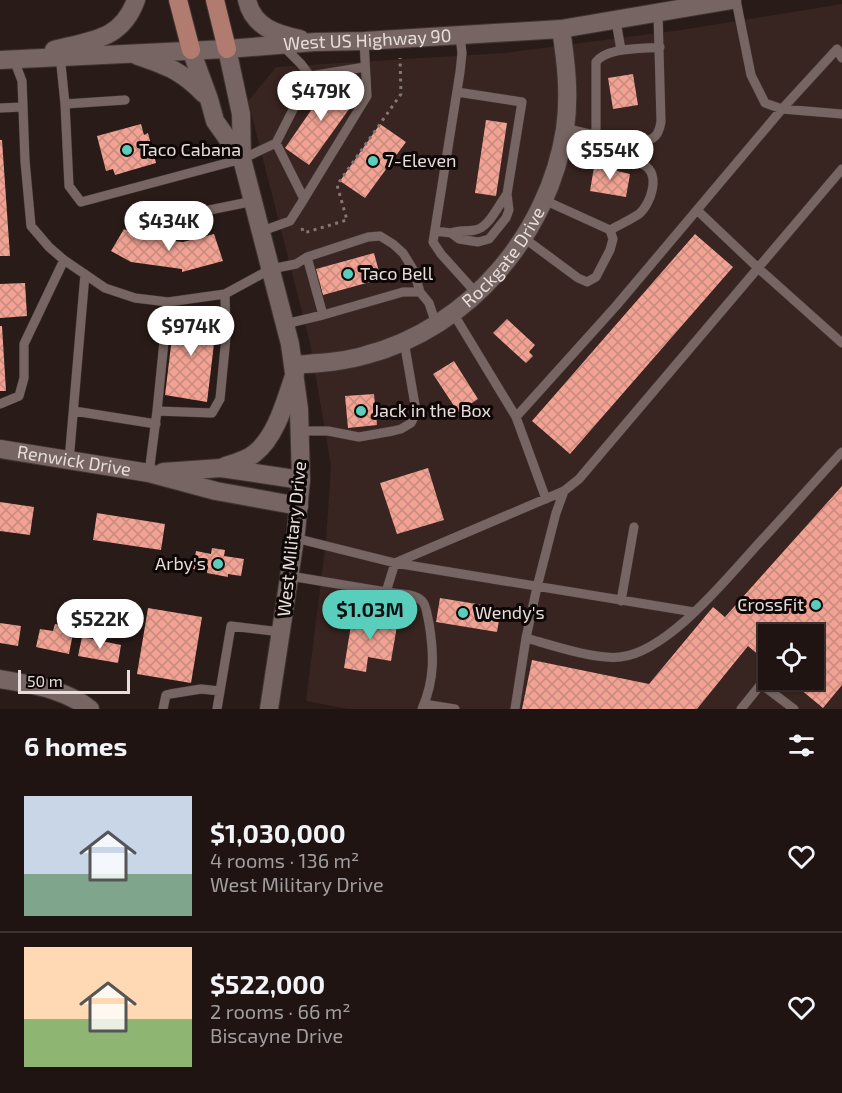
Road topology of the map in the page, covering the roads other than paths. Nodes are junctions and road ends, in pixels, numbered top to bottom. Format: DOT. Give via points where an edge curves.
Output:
graph roads {
  1 [pos="136,0"];
  2 [pos="178,0"];
  3 [pos="215,0"];
  4 [pos="247,0"];
  5 [pos="734,0"];
  6 [pos="658,13"];
  7 [pos="616,21"];
  8 [pos="561,29"];
  9 [pos="460,36"];
  10 [pos="364,40"];
  11 [pos="315,42"];
  12 [pos="281,44"];
  13 [pos="660,47"];
  14 [pos="227,49"];
  15 [pos="191,50"];
  16 [pos="621,50"];
  17 [pos="60,53"];
  18 [pos="130,54"];
  19 [pos="842,58"];
  20 [pos="7,60"];
  21 [pos="365,67"];
  22 [pos="310,76"];
  23 [pos="457,92"];
  24 [pos="125,99"];
  25 [pos="209,99"];
  26 [pos="65,104"];
  27 [pos="23,107"];
  28 [pos="0,108"];
  29 [pos="782,109"];
  30 [pos="842,114"];
  31 [pos="596,134"];
  32 [pos="563,137"];
  33 [pos="276,143"];
  34 [pos="242,159"];
  35 [pos="842,169"];
  36 [pos="304,199"];
  37 [pos="544,200"];
  38 [pos="254,201"];
  39 [pos="697,210"];
  40 [pos="142,213"];
  41 [pos="610,230"];
  42 [pos="262,231"];
  43 [pos="435,231"];
  44 [pos="524,238"];
  45 [pos="307,257"];
  46 [pos="64,260"];
  47 [pos="758,268"];
  48 [pos="271,269"];
  49 [pos="86,274"];
  50 [pos="420,292"];
  51 [pos="225,294"];
  52 [pos="477,294"];
  53 [pos="168,302"];
  54 [pos="453,313"];
  55 [pos="323,315"];
  56 [pos="285,324"];
  57 [pos="436,324"];
  58 [pos="404,341"];
  59 [pos="842,343"];
  60 [pos="295,369"];
  61 [pos="0,404"];
  62 [pos="74,411"];
  63 [pos="158,411"];
  64 [pos="516,417"];
  65 [pos="156,424"];
  66 [pos="301,431"];
  67 [pos="0,449"];
  68 [pos="842,452"];
  69 [pos="69,460"];
  70 [pos="221,468"];
  71 [pos="149,473"];
  72 [pos="301,480"];
  73 [pos="564,491"];
  74 [pos="546,499"];
  75 [pos="299,506"];
  76 [pos="634,527"];
  77 [pos="295,538"];
  78 [pos="395,563"];
  79 [pos="290,576"];
  80 [pos="537,587"];
  81 [pos="386,592"];
  82 [pos="621,601"];
  83 [pos="694,612"];
  84 [pos="281,632"];
  85 [pos="526,638"];
  86 [pos="0,679"];
  87 [pos="220,691"];
  88 [pos="423,707"];
  89 [pos="90,709"];
  90 [pos="163,709"];
  91 [pos="217,709"];
  92 [pos="269,709"];
  93 [pos="455,709"];
  94 [pos="515,709"];
  95 [pos="741,709"];
  96 [pos="794,709"];
  1 -- 17 [label="main road" via="114,32"];
  2 -- 15 [label="main road, West Military Drive"];
  3 -- 14 [label="main road, West Military Drive"];
  4 -- 11 [label="main road" via="249,10 261,24 280,34"];
  5 -- 6 [label="main road, West US Highway 90"];
  5 -- 29 [label="lane" via="751,75 765,103"];
  6 -- 7 [label="main road, West US Highway 90"];
  6 -- 13 [label="lane"];
  7 -- 8 [label="main road, West US Highway 90"];
  7 -- 16 [label="lane"];
  8 -- 9 [label="main road, West US Highway 90"];
  8 -- 32 [label="main road, Rockgate Drive" via="567,70"];
  9 -- 10 [label="main road, West US Highway 90"];
  9 -- 23 [label="lane"];
  10 -- 11 [label="main road, West US Highway 90"];
  10 -- 21 [label="lane"];
  11 -- 12 [label="main road, West US Highway 90"];
  12 -- 14 [label="main road, West US Highway 90"];
  12 -- 22 [label="lane"];
  13 -- 16 [label="lane"];
  13 -- 31 [label="lane" via="659,132 644,141"];
  14 -- 15 [label="main road, West US Highway 90"];
  14 -- 34 [label="main road, West Military Drive" via="241,114"];
  15 -- 18 [label="main road, West US Highway 90"];
  15 -- 25 [label="main road, West Military Drive"];
  16 -- 31 [label="lane" via="599,57 596,62"];
  17 -- 18 [label="main road, West US Highway 90"];
  17 -- 20 [label="main road"];
  17 -- 26 [label="lane"];
  18 -- 25 [label="main road" via="183,74"];
  19 -- 29 [label="lane" via="837,49"];
  20 -- 27 [label="lane" via="22,79"];
  21 -- 22 [label="lane"];
  21 -- 36 [label="lane" via="367,96"];
  22 -- 33 [label="lane"];
  23 -- 43 [label="lane"];
  23 -- 43 [label="lane" via="522,102 507,194 509,210 489,239 478,242"];
  24 -- 26 [label="lane"];
  25 -- 34 [label="main road, West Military Drive" via="215,121"];
  26 -- 34 [label="lane" via="69,186 81,202"];
  27 -- 28 [label="lane"];
  27 -- 46 [label="lane" via="31,226"];
  29 -- 30 [label="lane"];
  29 -- 39 [label="lane"];
  31 -- 32 [label="lane"];
  32 -- 37 [label="main road, Rockgate Drive"];
  32 -- 41 [label="lane" via="584,153 644,165 651,172 653,182 645,206"];
  33 -- 34 [label="lane"];
  33 -- 36 [label="lane"];
  34 -- 38 [label="main road, West Military Drive"];
  35 -- 47 [label="lane"];
  36 -- 42 [label="lane" via="290,221"];
  37 -- 41 [label="lane"];
  37 -- 44 [label="main road, Rockgate Drive"];
  38 -- 40 [label="lane" via="175,217"];
  38 -- 42 [label="main road, West Military Drive"];
  39 -- 47 [label="lane"];
  39 -- 64 [label="lane"];
  41 -- 44 [label="lane" via="610,250 596,277 587,282"];
  42 -- 48 [label="main road, West Military Drive"];
  43 -- 52 [label="lane" via="434,242 441,254"];
  44 -- 52 [label="main road, Rockgate Drive"];
  45 -- 48 [label="lane" via="296,264"];
  45 -- 50 [label="lane" via="380,236 403,253"];
  45 -- 55 [label="lane"];
  46 -- 49 [label="lane"];
  46 -- 61 [label="lane" via="24,344 24,378 19,396"];
  47 -- 59 [label="lane"];
  47 -- 73 [label="lane" via="579,479"];
  48 -- 51 [label="lane"];
  48 -- 56 [label="main road, West Military Drive"];
  49 -- 53 [label="lane" via="105,288 135,298"];
  49 -- 62 [label="lane"];
  50 -- 55 [label="lane" via="404,292"];
  50 -- 57 [label="lane" via="429,303"];
  51 -- 53 [label="lane"];
  51 -- 63 [label="lane" via="226,337 220,399 212,413"];
  52 -- 54 [label="main road, Rockgate Drive"];
  53 -- 63 [label="lane"];
  54 -- 57 [label="main road, Rockgate Drive"];
  54 -- 64 [label="lane"];
  55 -- 56 [label="lane"];
  56 -- 60 [label="main road, West Military Drive"];
  57 -- 58 [label="main road, Rockgate Drive"];
  58 -- 60 [label="main road, Rockgate Drive" via="366,356"];
  58 -- 66 [label="lane" via="415,405 411,423 401,429 359,437"];
  60 -- 66 [label="main road, West Military Drive"];
  60 -- 70 [label="main road, Renwick Drive" via="268,441 246,459"];
  62 -- 65 [label="lane"];
  62 -- 69 [label="lane"];
  63 -- 65 [label="lane"];
  64 -- 74 [label="lane"];
  65 -- 71 [label="lane"];
  66 -- 72 [label="main road, West Military Drive"];
  67 -- 69 [label="main road, Renwick Drive"];
  68 -- 83 [label="lane"];
  69 -- 71 [label="main road, Renwick Drive"];
  70 -- 71 [label="main road, Renwick Drive"];
  70 -- 72 [label="main road, Renwick Drive"];
  71 -- 75 [label="main road, Renwick Drive" via="216,491"];
  72 -- 75 [label="main road, West Military Drive"];
  73 -- 74 [label="lane"];
  73 -- 80 [label="lane"];
  74 -- 78 [label="lane"];
  75 -- 77 [label="main road, West Military Drive"];
  76 -- 82 [label="lane"];
  77 -- 78 [label="lane"];
  77 -- 79 [label="main road, West Military Drive"];
  78 -- 80 [label="lane"];
  78 -- 81 [label="lane"];
  79 -- 81 [label="lane"];
  79 -- 84 [label="main road, West Military Drive"];
  80 -- 82 [label="lane"];
  80 -- 85 [label="lane"];
  81 -- 88 [label="lane" via="416,597 425,605 433,659"];
  82 -- 83 [label="lane"];
  83 -- 85 [label="lane" via="654,644 618,658"];
  84 -- 87 [label="lane" via="231,626"];
  84 -- 92 [label="main road, West Military Drive"];
  85 -- 94 [label="lane"];
  86 -- 89 [label="main road" via="48,688"];
  87 -- 90 [label="lane" via="201,689 166,695"];
  87 -- 91 [label="lane"];
  88 -- 93 [label="lane"];
  95 -- 96 [label="lane" via="761,684"];
}
